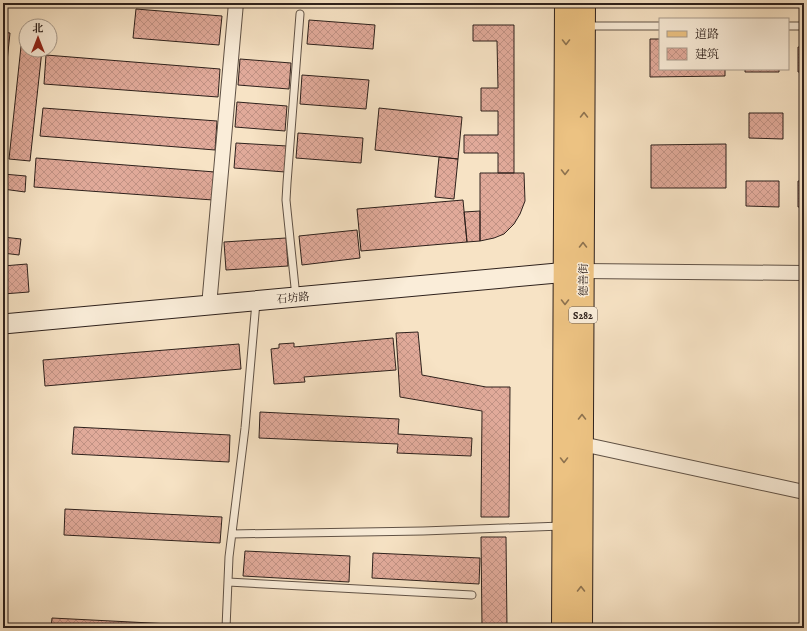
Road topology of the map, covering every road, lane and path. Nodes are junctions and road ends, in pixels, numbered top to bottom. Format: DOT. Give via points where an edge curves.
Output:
graph roads {
  1 [pos="236,3"];
  2 [pos="566,3"];
  3 [pos="584,3"];
  4 [pos="300,14"];
  5 [pos="584,26"];
  6 [pos="659,26"];
  7 [pos="789,26"];
  8 [pos="804,26"];
  9 [pos="574,272"];
  10 [pos="804,273"];
  11 [pos="296,298"];
  12 [pos="256,301"];
  13 [pos="209,306"];
  14 [pos="3,324"];
  15 [pos="582,444"];
  16 [pos="804,492"];
  17 [pos="564,526"];
  18 [pos="232,534"];
  19 [pos="228,582"];
  20 [pos="472,596"];
  21 [pos="226,628"];
  22 [pos="563,628"];
  23 [pos="581,628"];
  1 -- 13 [label="street"];
  2 -- 9 [label="main road, 德善街 / S282, one-way"];
  3 -- 5 [label="main road, 德善街 / S282"];
  4 -- 11 [label="lane" via="286,200"];
  5 -- 6 [label="lane"];
  9 -- 5 [label="main road, 德善街 / S282, one-way"];
  7 -- 8 [label="lane"];
  9 -- 10 [label="street"];
  9 -- 11 [label="street, 石坊路"];
  15 -- 9 [label="main road, 德善街 / S282, one-way"];
  9 -- 17 [label="main road, 德善街 / S282, one-way"];
  11 -- 12 [label="street, 石坊路"];
  12 -- 13 [label="street, 石坊路"];
  12 -- 18 [label="lane" via="245,428"];
  13 -- 14 [label="street, 石坊路"];
  15 -- 16 [label="street"];
  23 -- 15 [label="main road, 德善街 / S282, one-way"];
  17 -- 18 [label="lane"];
  17 -- 22 [label="main road, 德善街 / S282"];
  18 -- 19 [label="lane"];
  19 -- 20 [label="lane"];
  19 -- 21 [label="lane"];
}
